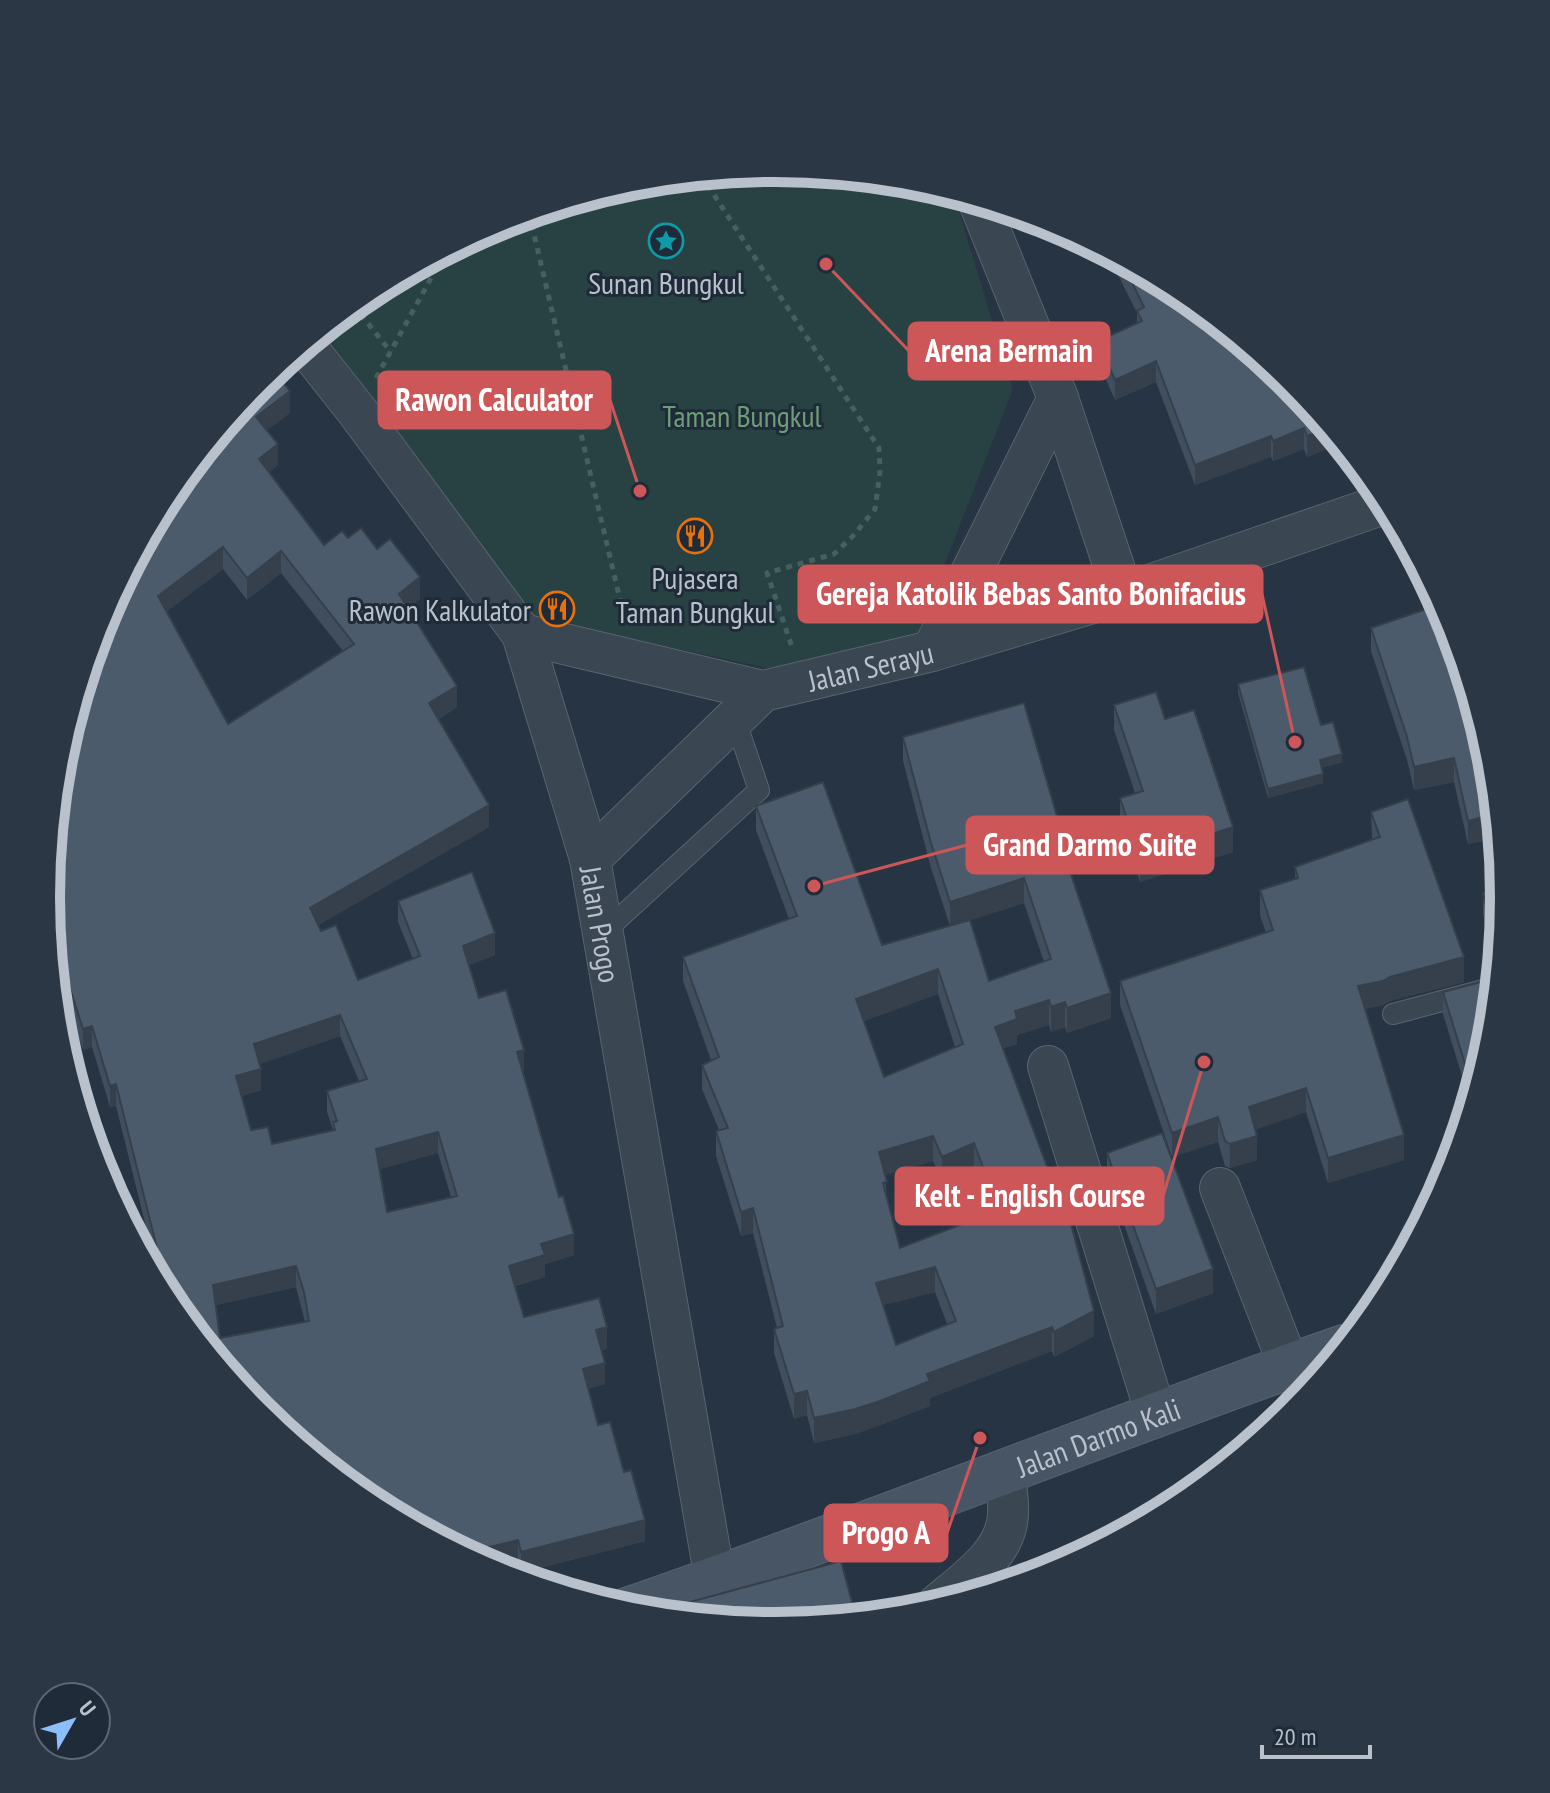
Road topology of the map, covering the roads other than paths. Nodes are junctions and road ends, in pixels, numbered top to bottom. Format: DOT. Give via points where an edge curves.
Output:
graph roads {
  1 [pos="983,213"];
  2 [pos="311,353"];
  3 [pos="1058,398"];
  4 [pos="1375,507"];
  5 [pos="1123,594"];
  6 [pos="522,634"];
  7 [pos="932,651"];
  8 [pos="763,691"];
  9 [pos="735,719"];
  10 [pos="590,859"];
  11 [pos="603,933"];
  12 [pos="1484,990"];
  13 [pos="1393,1014"];
  14 [pos="1048,1066"];
  15 [pos="1220,1188"];
  16 [pos="1324,1354"];
  17 [pos="1289,1366"];
  18 [pos="1156,1414"];
  19 [pos="1005,1472"];
  20 [pos="715,1579"];
  21 [pos="958,1588"];
  22 [pos="654,1601"];
  1 -- 3 [label="street"];
  2 -- 6 [label="street, Jalan Progo"];
  3 -- 5 [label="street"];
  3 -- 7 [label="street"];
  4 -- 5 [label="street, Jalan Serayu"];
  5 -- 7 [label="street, Jalan Serayu"];
  6 -- 8 [label="street, Jalan Serayu"];
  6 -- 10 [label="street, Jalan Progo"];
  7 -- 8 [label="street, Jalan Serayu"];
  8 -- 9 [label="street"];
  9 -- 10 [label="street"];
  9 -- 11 [label="lane" via="759,790"];
  10 -- 11 [label="street, Jalan Progo"];
  11 -- 20 [label="street, Jalan Progo"];
  12 -- 13 [label="lane"];
  14 -- 18 [label="street"];
  15 -- 17 [label="street"];
  16 -- 17 [label="main road, Jalan Darmo Kali"];
  17 -- 18 [label="main road, Jalan Darmo Kali"];
  18 -- 19 [label="main road, Jalan Darmo Kali"];
  19 -- 20 [label="main road, Jalan Darmo Kali"];
  19 -- 21 [label="street" via="1008,1517 1002,1537"];
  20 -- 22 [label="main road, Jalan Darmo Kali"];
}
